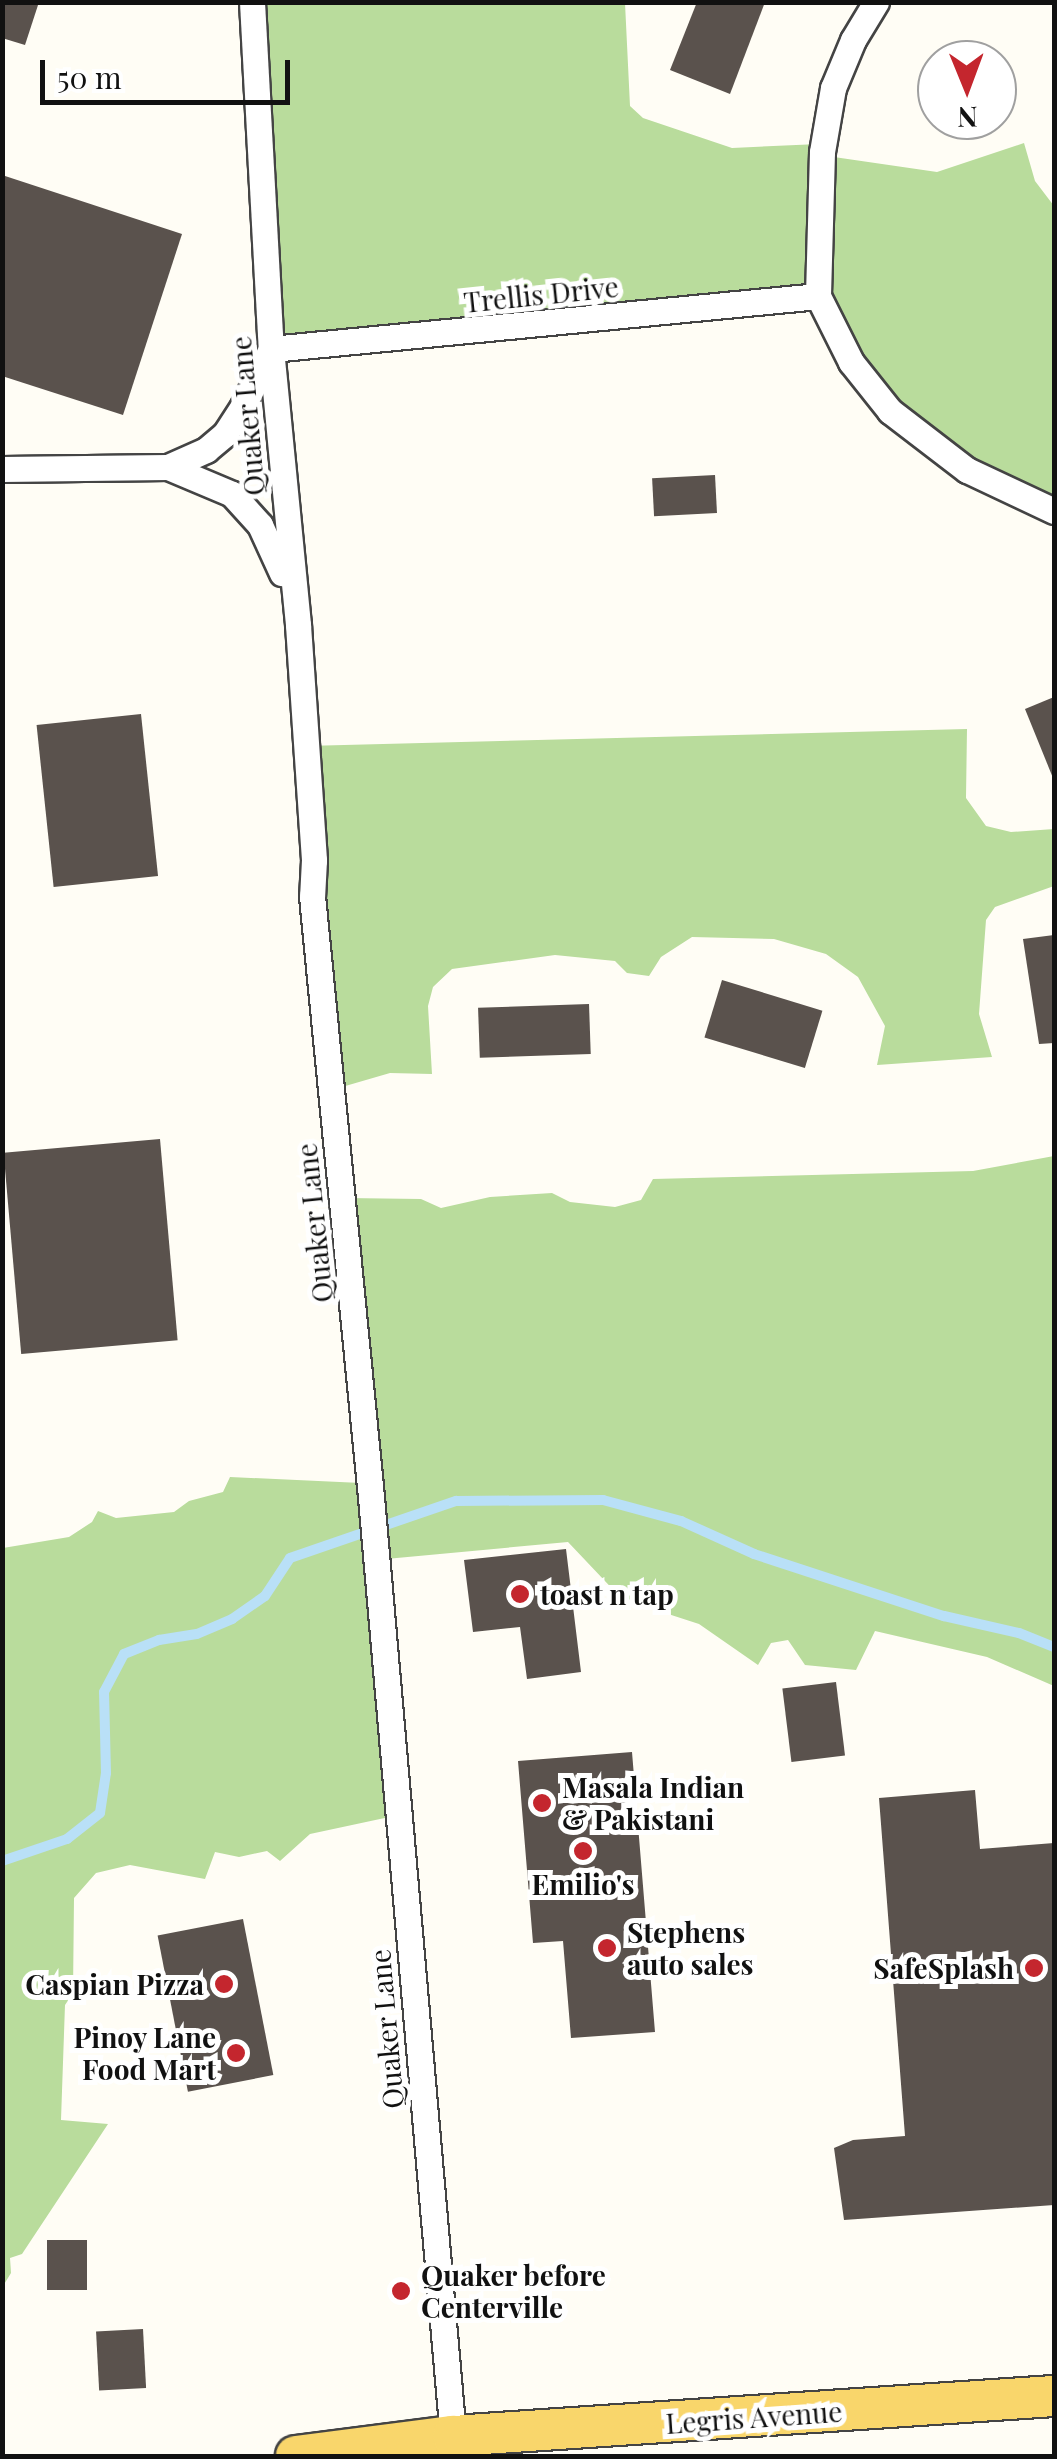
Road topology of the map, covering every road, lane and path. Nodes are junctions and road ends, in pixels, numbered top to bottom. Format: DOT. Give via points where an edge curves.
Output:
graph roads {
  1 [pos="252,2"];
  2 [pos="876,2"];
  3 [pos="818,296"];
  4 [pos="270,349"];
  5 [pos="168,467"];
  6 [pos="2,469"];
  7 [pos="1054,510"];
  8 [pos="294,608"];
  9 [pos="1054,2396"];
  10 [pos="453,2436"];
  11 [pos="533,2445"];
  12 [pos="296,2456"];
  1 -- 4 [label="street, Quaker Lane"];
  2 -- 3 [label="street" via="834,88 822,152"];
  3 -- 4 [label="street, Trellis Drive"];
  3 -- 7 [label="street" via="851,362 890,410 967,470"];
  4 -- 5 [label="street" via="225,434"];
  4 -- 8 [label="street, Quaker Lane"];
  5 -- 6 [label="street"];
  5 -- 8 [label="street" via="232,494 251,512 274,549"];
  8 -- 10 [label="street, Quaker Lane" via="312,896"];
  9 -- 11 [label="main road, Legris Avenue"];
  10 -- 11 [label="main road, Legris Avenue"];
  10 -- 12 [label="main road, Legris Avenue"];
}
